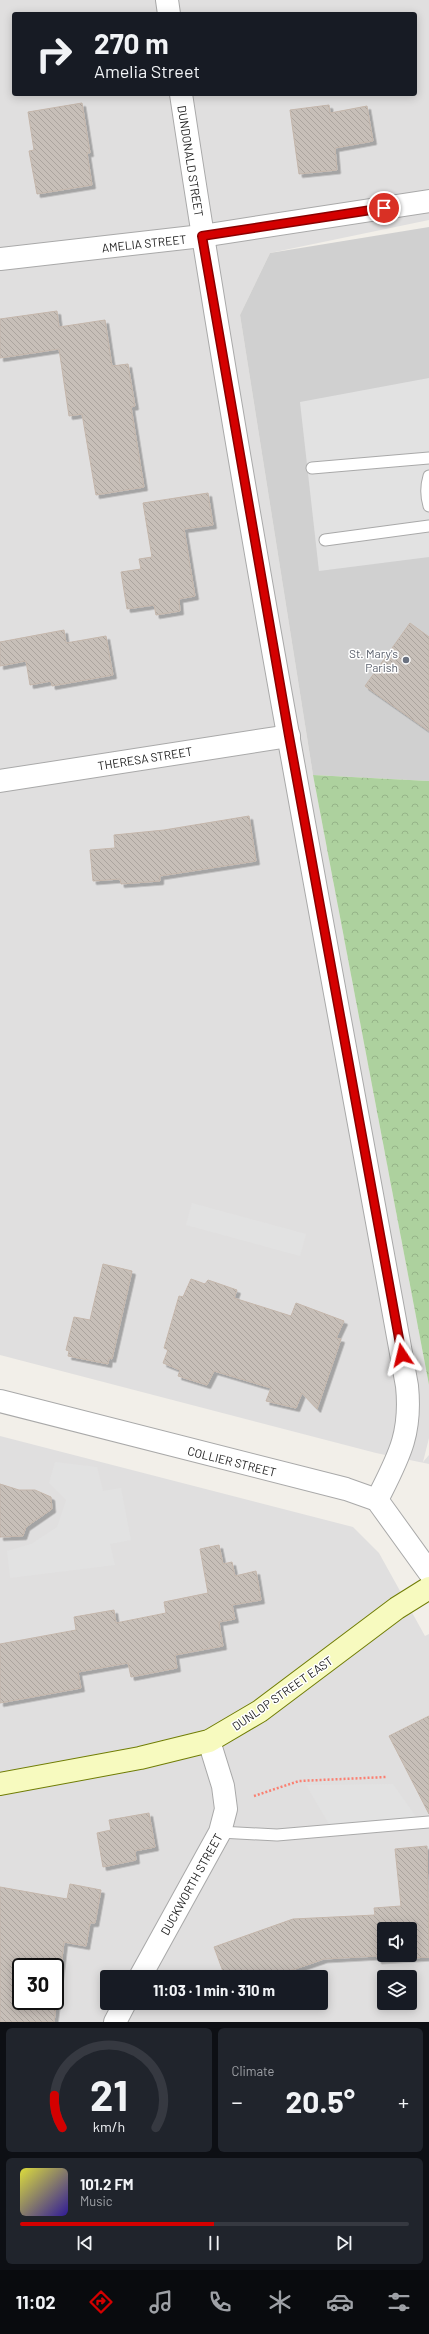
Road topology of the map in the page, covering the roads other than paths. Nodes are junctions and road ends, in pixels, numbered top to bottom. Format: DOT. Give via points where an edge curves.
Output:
graph roads {
  1 [pos="167,0"];
  2 [pos="169,12"];
  3 [pos="181,96"];
  4 [pos="429,201"];
  5 [pos="202,236"];
  6 [pos="0,259"];
  7 [pos="429,458"];
  8 [pos="312,468"];
  9 [pos="429,476"];
  10 [pos="429,506"];
  11 [pos="429,526"];
  12 [pos="325,540"];
  13 [pos="289,736"];
  14 [pos="0,780"];
  15 [pos="0,1401"];
  16 [pos="377,1500"];
  17 [pos="429,1572"];
  18 [pos="429,1588"];
  19 [pos="209,1741"];
  20 [pos="0,1784"];
  21 [pos="429,1822"];
  22 [pos="220,1832"];
  23 [pos="144,1970"];
  24 [pos="122,2010"];
  25 [pos="115,2022"];
  1 -- 2 [label="street"];
  3 -- 5 [label="street, DUNDONALD STREET"];
  4 -- 5 [label="street, AMELIA STREET"];
  5 -- 6 [label="street, AMELIA STREET"];
  5 -- 13 [label="street, DUNDONALD STREET"];
  7 -- 8 [label="lane"];
  9 -- 10 [label="lane" via="426,483"];
  11 -- 12 [label="lane"];
  13 -- 14 [label="street, THERESA STREET"];
  13 -- 16 [label="street, DUNDONALD STREET" via="407,1386 409,1404 405,1436 400,1454"];
  15 -- 16 [label="street, COLLIER STREET" via="346,1489"];
  16 -- 17 [label="street"];
  18 -- 19 [label="main road, DUNLOP STREET EAST" via="397,1608 260,1711"];
  19 -- 20 [label="main road, DUNLOP STREET EAST" via="140,1758"];
  19 -- 22 [label="street, DUCKWORTH STREET" via="223,1786 226,1809"];
  21 -- 22 [label="lane" via="277,1835"];
  22 -- 23 [label="street, DUCKWORTH STREET"];
  24 -- 25 [label="street"];
}
